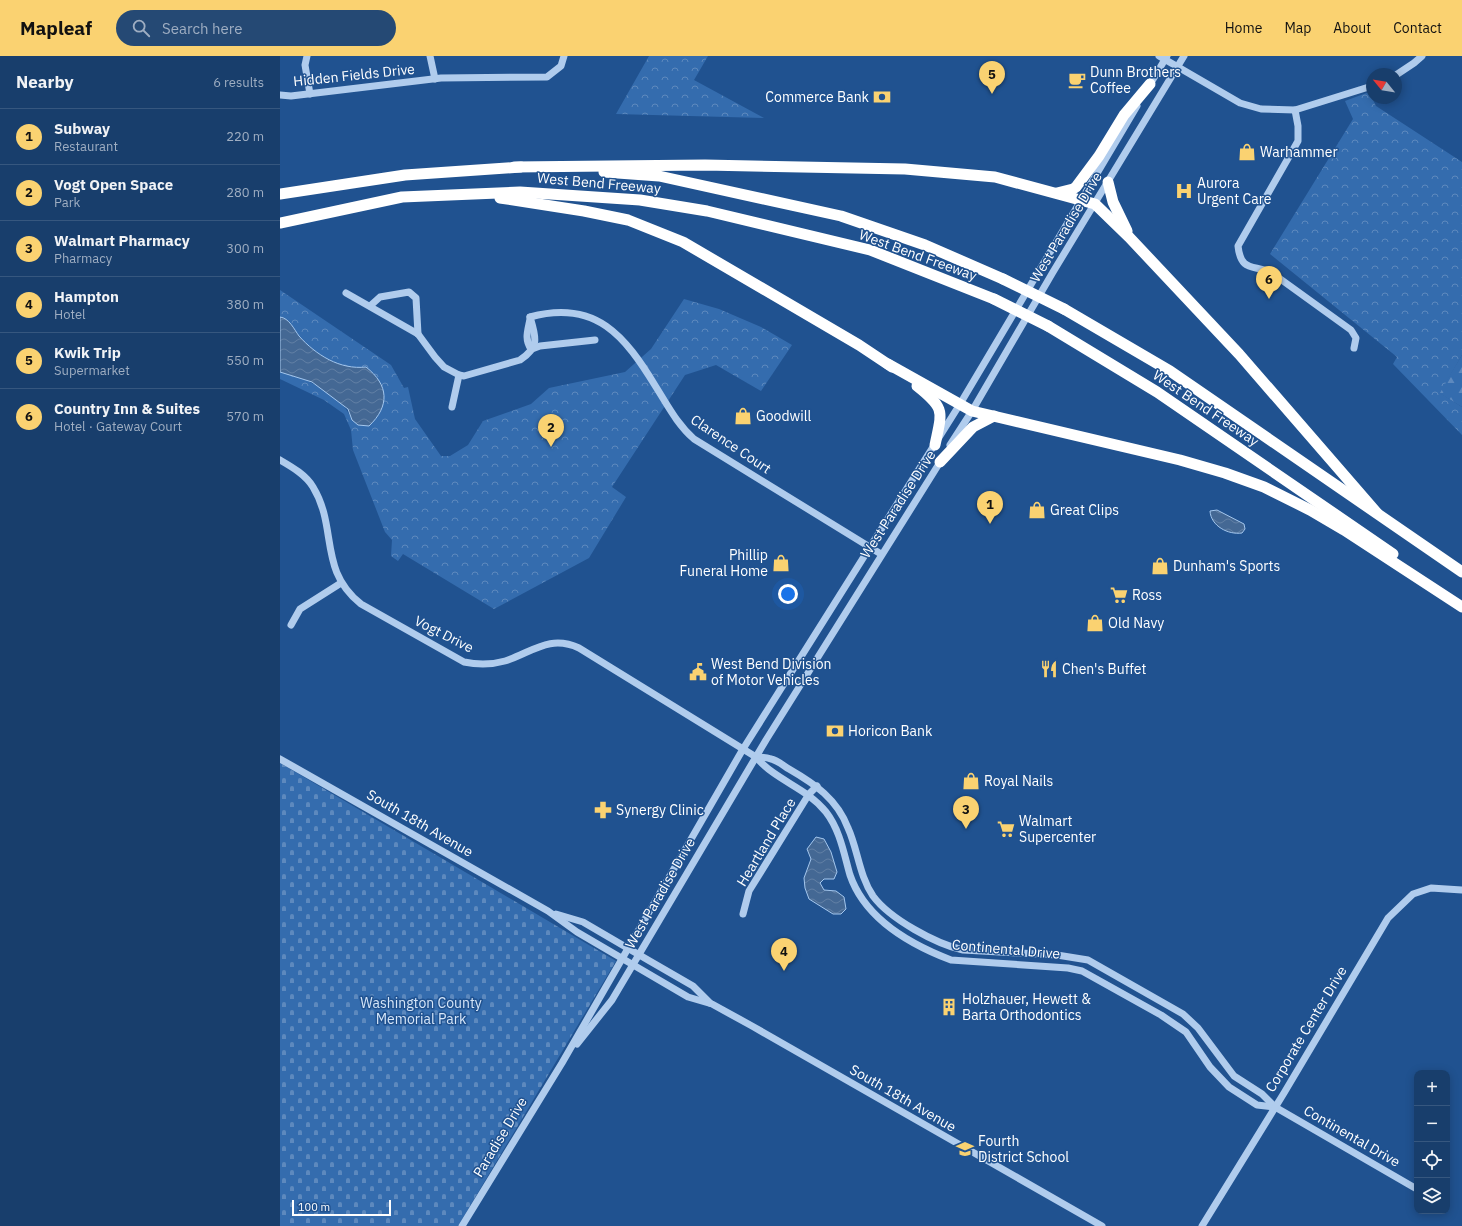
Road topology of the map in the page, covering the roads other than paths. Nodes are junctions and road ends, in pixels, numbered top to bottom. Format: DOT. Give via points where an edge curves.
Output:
graph roads {
  1 [pos="307,56"];
  2 [pos="430,56"];
  3 [pos="564,56"];
  4 [pos="1184,56"];
  5 [pos="1422,56"];
  6 [pos="1164,57"];
  7 [pos="1178,68"];
  8 [pos="1402,71"];
  9 [pos="435,79"];
  10 [pos="1150,84"];
  11 [pos="1366,88"];
  12 [pos="280,94"];
  13 [pos="310,94"];
  14 [pos="1295,110"];
  15 [pos="514,167"];
  16 [pos="1108,182"];
  17 [pos="1054,193"];
  18 [pos="280,194"];
  19 [pos="468,195"];
  20 [pos="1081,200"];
  21 [pos="1095,204"];
  22 [pos="280,223"];
  23 [pos="1129,237"];
  24 [pos="346,293"];
  25 [pos="370,306"];
  26 [pos="418,334"];
  27 [pos="595,340"];
  28 [pos="1354,348"];
  29 [pos="531,349"];
  30 [pos="888,364"];
  31 [pos="460,375"];
  32 [pos="960,404"];
  33 [pos="452,407"];
  34 [pos="972,411"];
  35 [pos="994,416"];
  36 [pos="935,445"];
  37 [pos="280,460"];
  38 [pos="940,462"];
  39 [pos="1377,513"];
  40 [pos="870,547"];
  41 [pos="881,554"];
  42 [pos="1462,572"];
  43 [pos="341,583"];
  44 [pos="1462,603"];
  45 [pos="1462,607"];
  46 [pos="291,625"];
  47 [pos="743,749"];
  48 [pos="756,757"];
  49 [pos="280,758"];
  50 [pos="817,786"];
  51 [pos="809,794"];
  52 [pos="1462,890"];
  53 [pos="548,911"];
  54 [pos="743,914"];
  55 [pos="628,948"];
  56 [pos="639,954"];
  57 [pos="622,958"];
  58 [pos="633,965"];
  59 [pos="712,1004"];
  60 [pos="562,1063"];
  61 [pos="1275,1107"];
  62 [pos="1414,1187"];
  63 [pos="462,1226"];
  64 [pos="1102,1226"];
  65 [pos="1202,1226"];
  1 -- 13 [label="street" via="305,64"];
  2 -- 9 [label="street"];
  3 -- 9 [label="street, Hidden Fields Drive" via="561,66 547,77"];
  4 -- 7 [label="street, West Paradise Drive"];
  5 -- 8 [label="street"];
  6 -- 7 [label="street"];
  6 -- 10 [label="street, West Paradise Drive"];
  7 -- 14 [label="street" via="1240,103 1262,109"];
  7 -- 16 [label="street, West Paradise Drive"];
  9 -- 13 [label="street, Hidden Fields Drive"];
  10 -- 17 [label="highway" via="1124,116 1076,187 1067,192"];
  10 -- 20 [label="street, West Paradise Drive"];
  11 -- 14 [label="street"];
  12 -- 13 [label="street, Hidden Fields Drive"];
  14 -- 28 [label="street" via="1298,141 1238,246 1239,258 1254,269 1272,272 1351,330 1356,338"];
  15 -- 17 [label="highway" via="705,164 905,169 995,177"];
  15 -- 18 [label="highway, West Bend Freeway" via="405,175"];
  15 -- 39 [label="highway, West Bend Freeway, bridge" via="659,176 841,216 925,245 1064,309 1170,372"];
  16 -- 21 [label="street, West Paradise Drive"];
  16 -- 23 [label="highway" via="1113,202"];
  17 -- 20 [label="highway"];
  19 -- 22 [label="highway, West Bend Freeway" via="402,197"];
  19 -- 30 [label="highway" via="525,201 628,220 683,242"];
  19 -- 44 [label="highway, West Bend Freeway, bridge" via="520,192 640,200 707,211 870,250 994,299 1103,358 1366,534"];
  20 -- 21 [label="highway"];
  20 -- 32 [label="street, West Paradise Drive"];
  21 -- 23 [label="highway"];
  21 -- 34 [label="street, West Paradise Drive" via="1052,272"];
  23 -- 39 [label="highway" via="1239,354"];
  24 -- 25 [label="street"];
  25 -- 26 [label="street"];
  25 -- 26 [label="street" via="380,297 409,292 416,298"];
  26 -- 31 [label="street" via="444,367"];
  27 -- 29 [label="street"];
  29 -- 31 [label="street" via="520,360"];
  29 -- 40 [label="street, Clarence Court" via="526,338 530,316 571,313 586,316 608,326 620,336 636,357 681,427 694,439"];
  30 -- 32 [label="highway"];
  30 -- 36 [label="highway" via="938,405 941,416"];
  31 -- 33 [label="street"];
  32 -- 34 [label="highway"];
  32 -- 36 [label="street, West Paradise Drive"];
  34 -- 35 [label="highway"];
  34 -- 38 [label="street, West Paradise Drive"];
  35 -- 38 [label="highway" via="973,427"];
  35 -- 45 [label="highway" via="1180,460 1264,487 1344,530"];
  36 -- 40 [label="street, West Paradise Drive"];
  37 -- 43 [label="street, Vogt Drive" via="302,474 313,486 326,519 334,568"];
  38 -- 41 [label="street, West Paradise Drive"];
  39 -- 42 [label="highway, West Bend Freeway"];
  40 -- 41 [label="street, Clarence Court"];
  40 -- 47 [label="street, West Paradise Drive"];
  41 -- 48 [label="street, West Paradise Drive"];
  43 -- 46 [label="street" via="300,609"];
  43 -- 47 [label="street, Vogt Drive" via="361,604 464,662 477,664 505,661 547,644 574,646"];
  47 -- 48 [label="street, Vogt Drive"];
  47 -- 55 [label="street, West Paradise Drive"];
  48 -- 50 [label="street, Continental Drive" via="772,759"];
  48 -- 51 [label="street, Continental Drive" via="766,769"];
  48 -- 56 [label="street, West Paradise Drive"];
  49 -- 53 [label="street, South 18th Avenue"];
  50 -- 51 [label="street, Heartland Place"];
  50 -- 61 [label="street, Continental Drive" via="834,802 849,828 862,875 873,896 889,913 950,948 1056,955 1088,960 1183,1014 1198,1028 1234,1076 1262,1094"];
  51 -- 54 [label="street, Heartland Place" via="749,891"];
  51 -- 61 [label="street, Continental Drive" via="828,815 838,834 858,893 867,907 883,923 951,960 1082,971 1162,1015 1186,1032 1210,1067 1229,1087 1257,1105"];
  52 -- 61 [label="street, Corporate Center Drive" via="1431,888 1413,894 1388,918"];
  53 -- 55 [label="street, South 18th Avenue" via="583,922"];
  53 -- 57 [label="street, South 18th Avenue" via="577,932"];
  55 -- 56 [label="street, South 18th Avenue"];
  55 -- 57 [label="street, West Paradise Drive"];
  56 -- 58 [label="street, West Paradise Drive"];
  56 -- 59 [label="street, South 18th Avenue" via="693,986"];
  57 -- 58 [label="street, South 18th Avenue"];
  57 -- 60 [label="street, Paradise Drive"];
  58 -- 59 [label="street, South 18th Avenue" via="688,997"];
  58 -- 60 [label="street, Paradise Drive" via="612,1000"];
  59 -- 64 [label="street, South 18th Avenue"];
  60 -- 63 [label="street, Paradise Drive"];
  61 -- 62 [label="street, Continental Drive"];
  61 -- 65 [label="street, Corporate Center Drive"];
}
